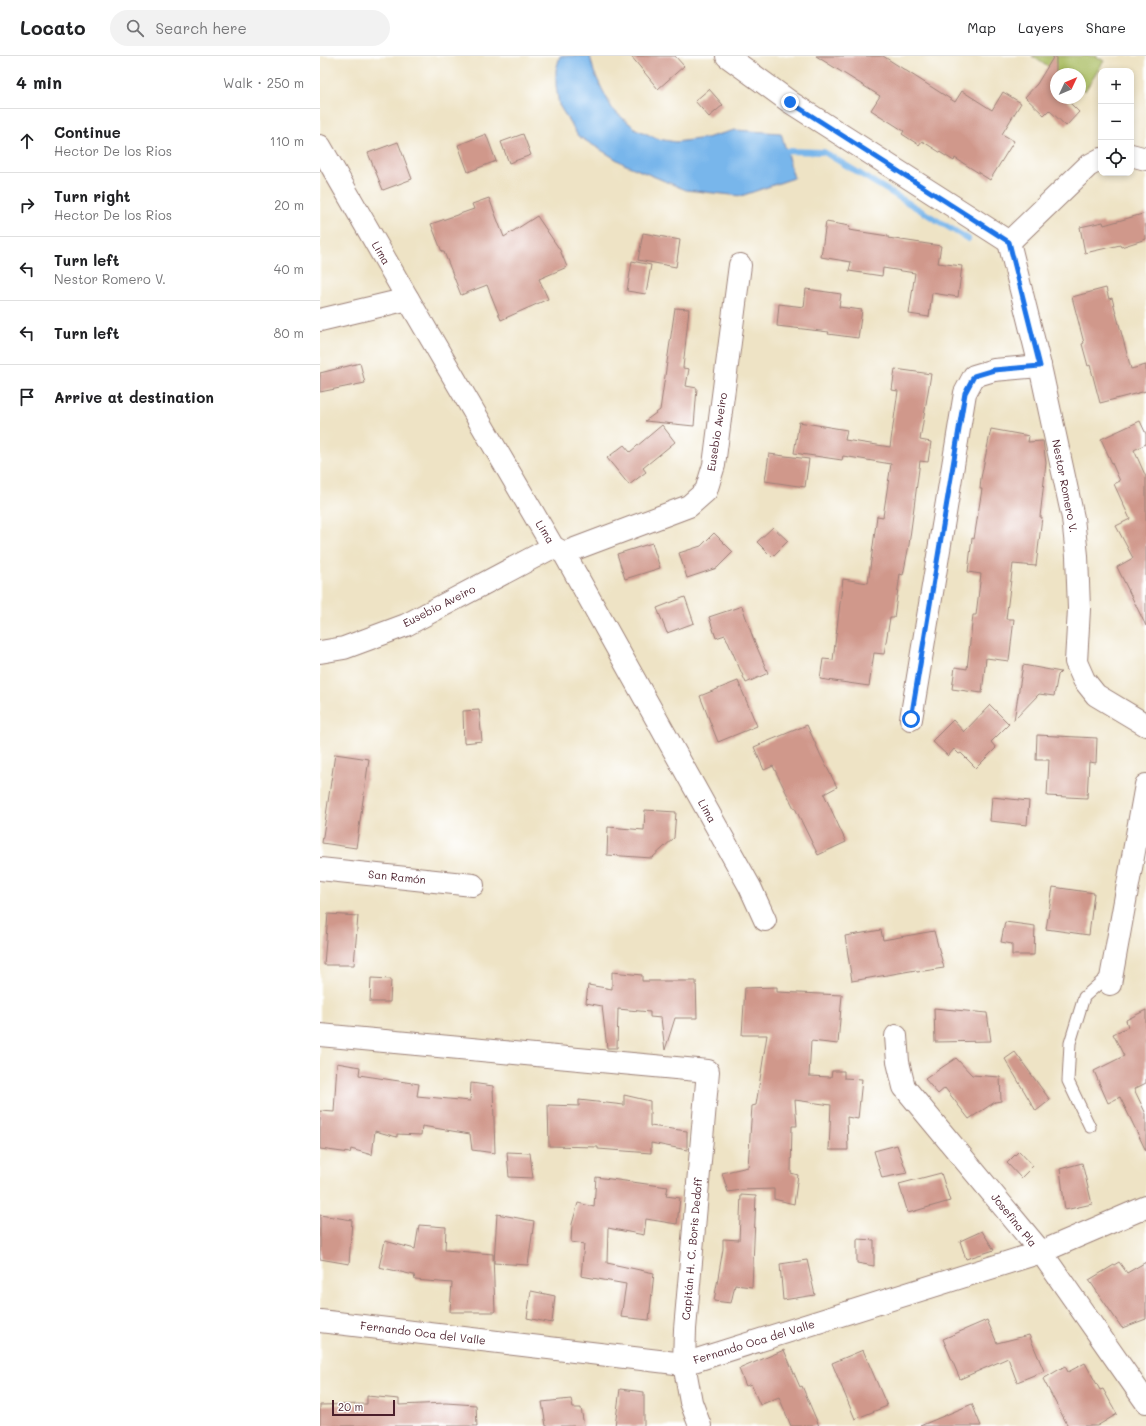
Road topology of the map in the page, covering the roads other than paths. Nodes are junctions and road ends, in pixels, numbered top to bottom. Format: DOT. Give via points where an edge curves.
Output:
graph roads {
  1 [pos="727,56"];
  2 [pos="320,146"];
  3 [pos="1134,156"];
  4 [pos="1146,159"];
  5 [pos="1098,161"];
  6 [pos="1009,242"];
  7 [pos="740,265"];
  8 [pos="408,299"];
  9 [pos="320,320"];
  10 [pos="1040,366"];
  11 [pos="559,550"];
  12 [pos="320,652"];
  13 [pos="911,719"];
  14 [pos="1146,725"];
  15 [pos="1146,785"];
  16 [pos="320,869"];
  17 [pos="473,885"];
  18 [pos="765,920"];
  19 [pos="1111,978"];
  20 [pos="320,1036"];
  21 [pos="896,1036"];
  22 [pos="1090,1127"];
  23 [pos="1146,1207"];
  24 [pos="1041,1252"];
  25 [pos="320,1321"];
  26 [pos="684,1364"];
  27 [pos="1146,1402"];
  28 [pos="700,1426"];
  1 -- 6 [label="street" via="790,102"];
  2 -- 8 [label="street, Lima"];
  3 -- 4 [label="street"];
  5 -- 6 [label="street" via="1088,166"];
  6 -- 10 [label="street, Nestor Romero V."];
  7 -- 11 [label="street, Eusebio Aveiro" via="714,465 706,491 689,506"];
  8 -- 9 [label="street"];
  8 -- 11 [label="street, Lima"];
  10 -- 13 [label="street" via="994,370 974,376 965,393"];
  10 -- 14 [label="street, Nestor Romero V." via="1073,518 1079,609 1076,662 1084,680 1096,695"];
  11 -- 12 [label="street, Eusebio Aveiro" via="406,625 344,648"];
  11 -- 18 [label="street, Lima" via="750,887"];
  15 -- 19 [label="street"];
  16 -- 17 [label="street, San Ramón"];
  19 -- 22 [label="lane" via="1084,998 1070,1043 1068,1080"];
  20 -- 26 [label="street, Capitán H. C. Boris Dedoff" via="708,1070"];
  21 -- 24 [label="street, Josefina Pla" via="898,1062 904,1087"];
  23 -- 24 [label="street, Fernando Oca del Valle"];
  24 -- 26 [label="street, Fernando Oca del Valle"];
  24 -- 27 [label="street, Josefina Pla"];
  25 -- 26 [label="street, Fernando Oca del Valle"];
  26 -- 28 [label="street, Capitán H. C. Boris Dedoff"];
}
